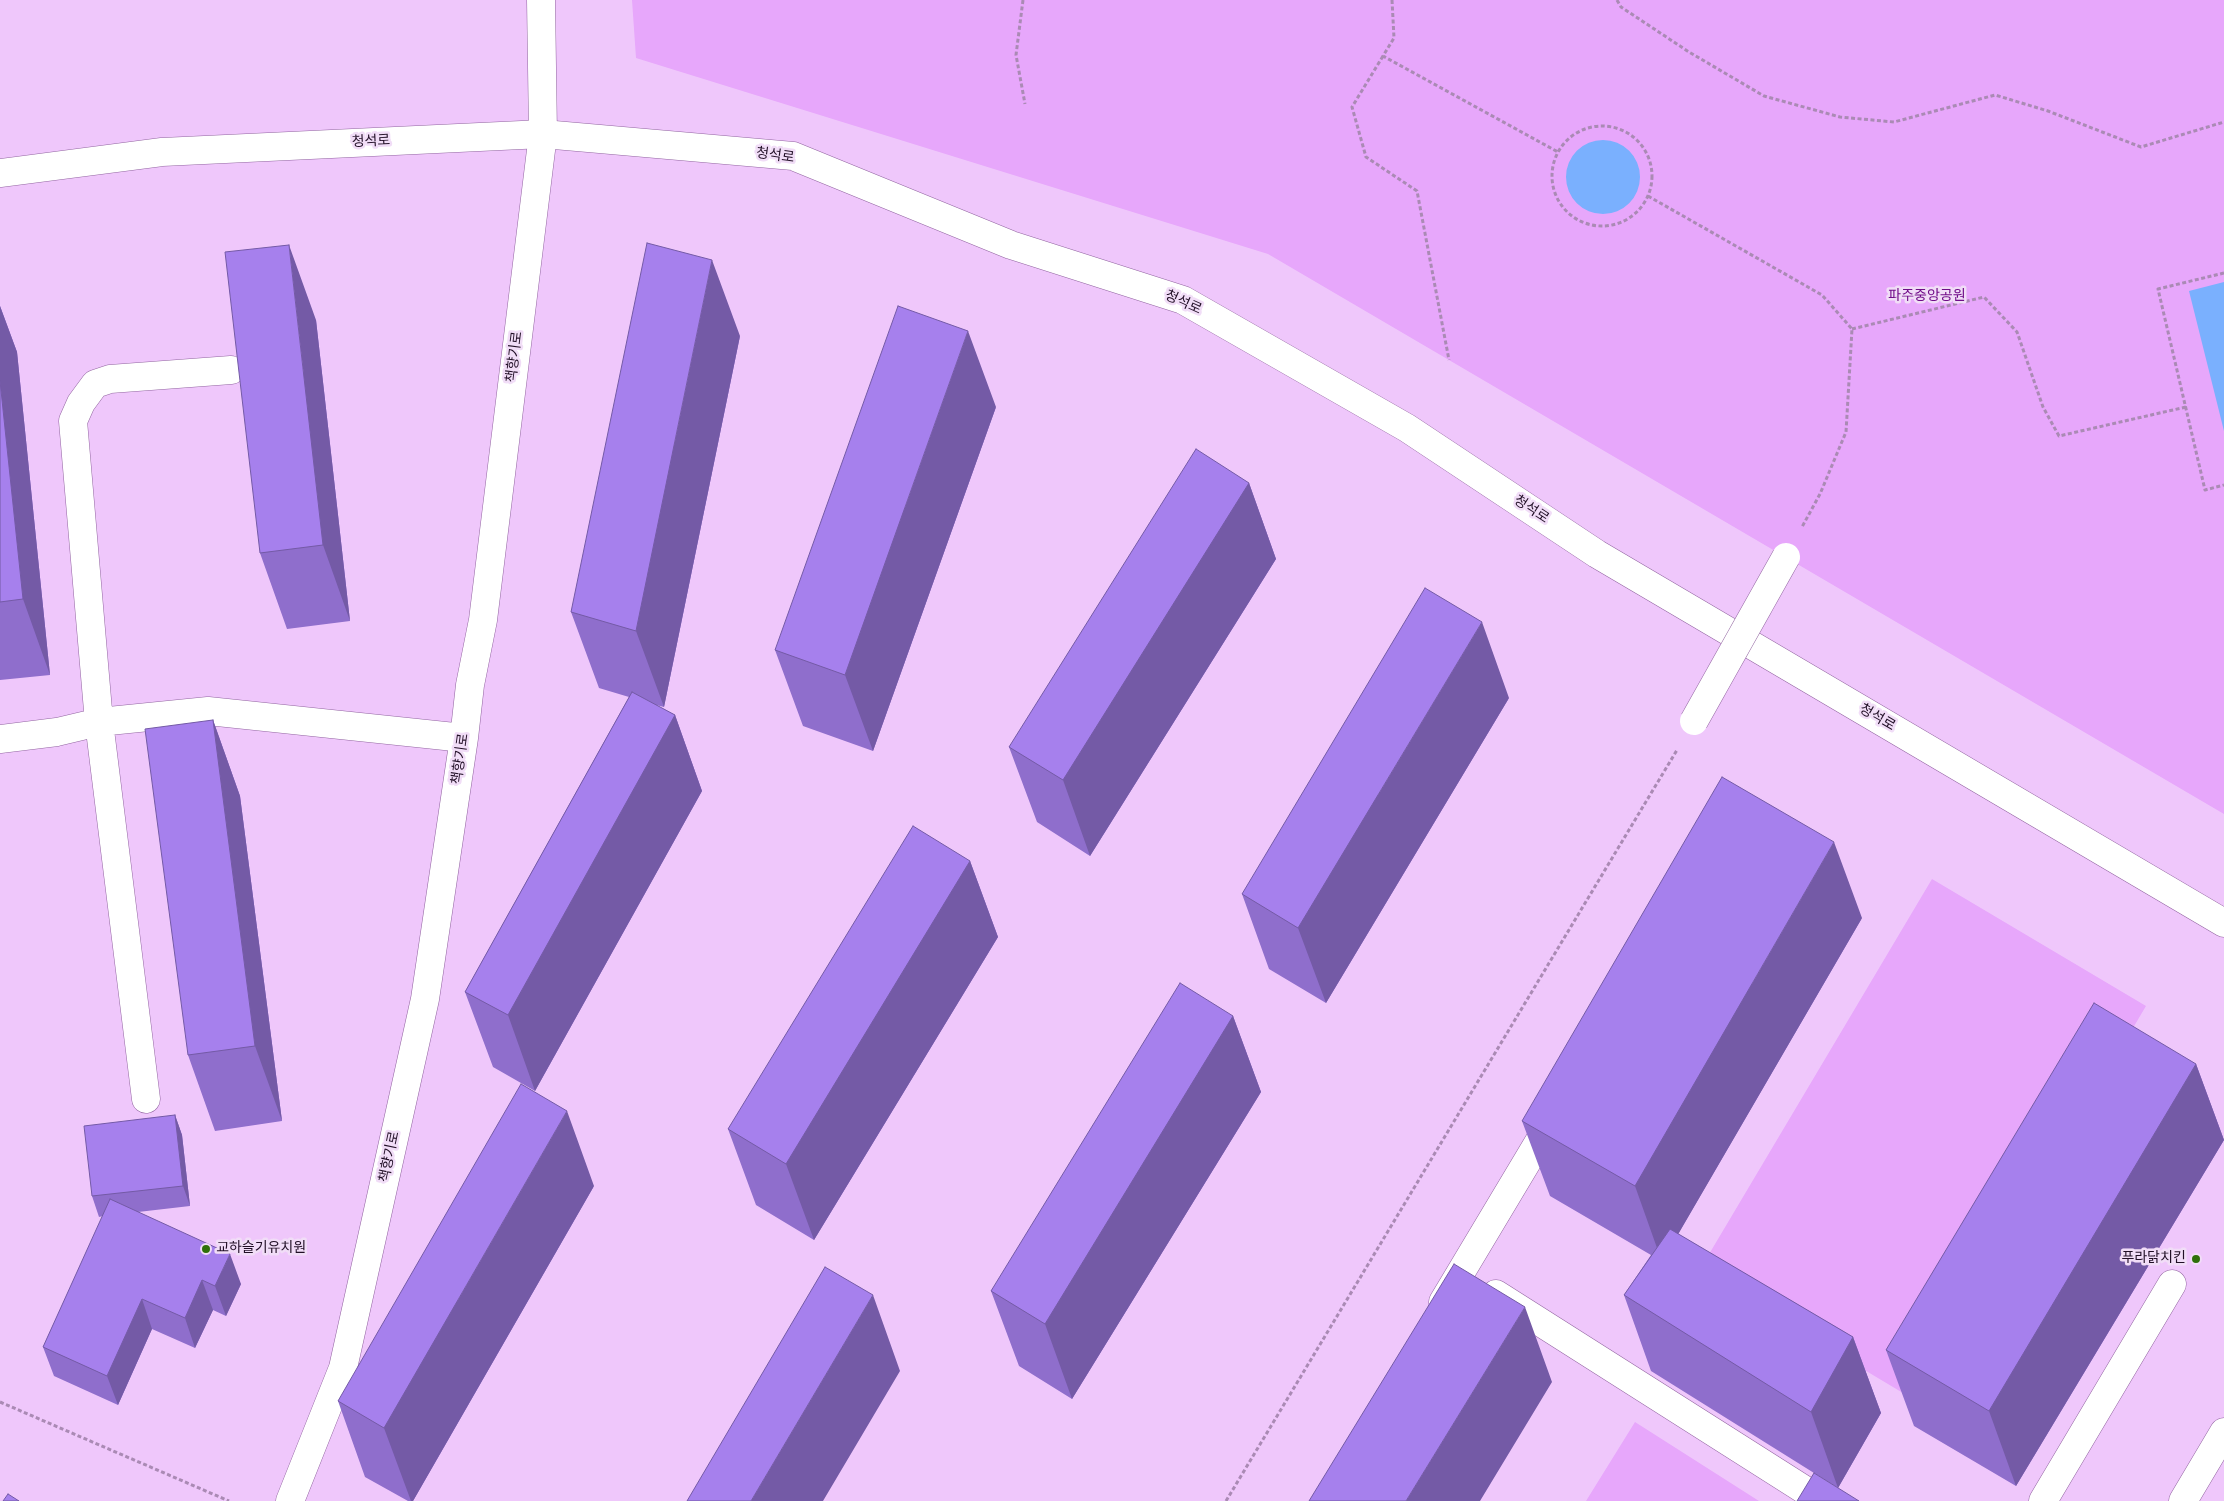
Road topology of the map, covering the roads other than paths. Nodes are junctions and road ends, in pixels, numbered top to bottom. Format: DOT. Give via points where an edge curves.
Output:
graph roads {
  1 [pos="541,0"];
  2 [pos="543,134"];
  3 [pos="0,173"];
  4 [pos="231,370"];
  5 [pos="1786,557"];
  6 [pos="1694,721"];
  7 [pos="99,722"];
  8 [pos="0,738"];
  9 [pos="464,738"];
  10 [pos="2224,923"];
  11 [pos="146,1099"];
  12 [pos="1562,1102"];
  13 [pos="1460,1272"];
  14 [pos="2172,1284"];
  15 [pos="1430,1323"];
  16 [pos="2224,1432"];
  17 [pos="290,1501"];
  18 [pos="1822,1501"];
  19 [pos="2043,1501"];
  20 [pos="2183,1501"];
  1 -- 2 [label="main road, 책향기로"];
  2 -- 3 [label="main road, 청석로" via="162,152"];
  2 -- 9 [label="main road, 책향기로" via="483,620 470,685"];
  2 -- 10 [label="main road, 청석로" via="793,156 1011,245 1183,300 1407,428 1597,554"];
  4 -- 7 [label="main road" via="110,379 95,384 73,421"];
  5 -- 6 [label="main road, bridge"];
  7 -- 8 [label="main road" via="57,732"];
  7 -- 9 [label="main road" via="208,711"];
  7 -- 11 [label="main road"];
  9 -- 17 [label="main road, 책향기로" via="425,999 343,1368"];
  12 -- 13 [label="main road"];
  13 -- 15 [label="main road"];
  13 -- 18 [label="main road"];
  14 -- 19 [label="main road"];
  16 -- 20 [label="main road"];
}
